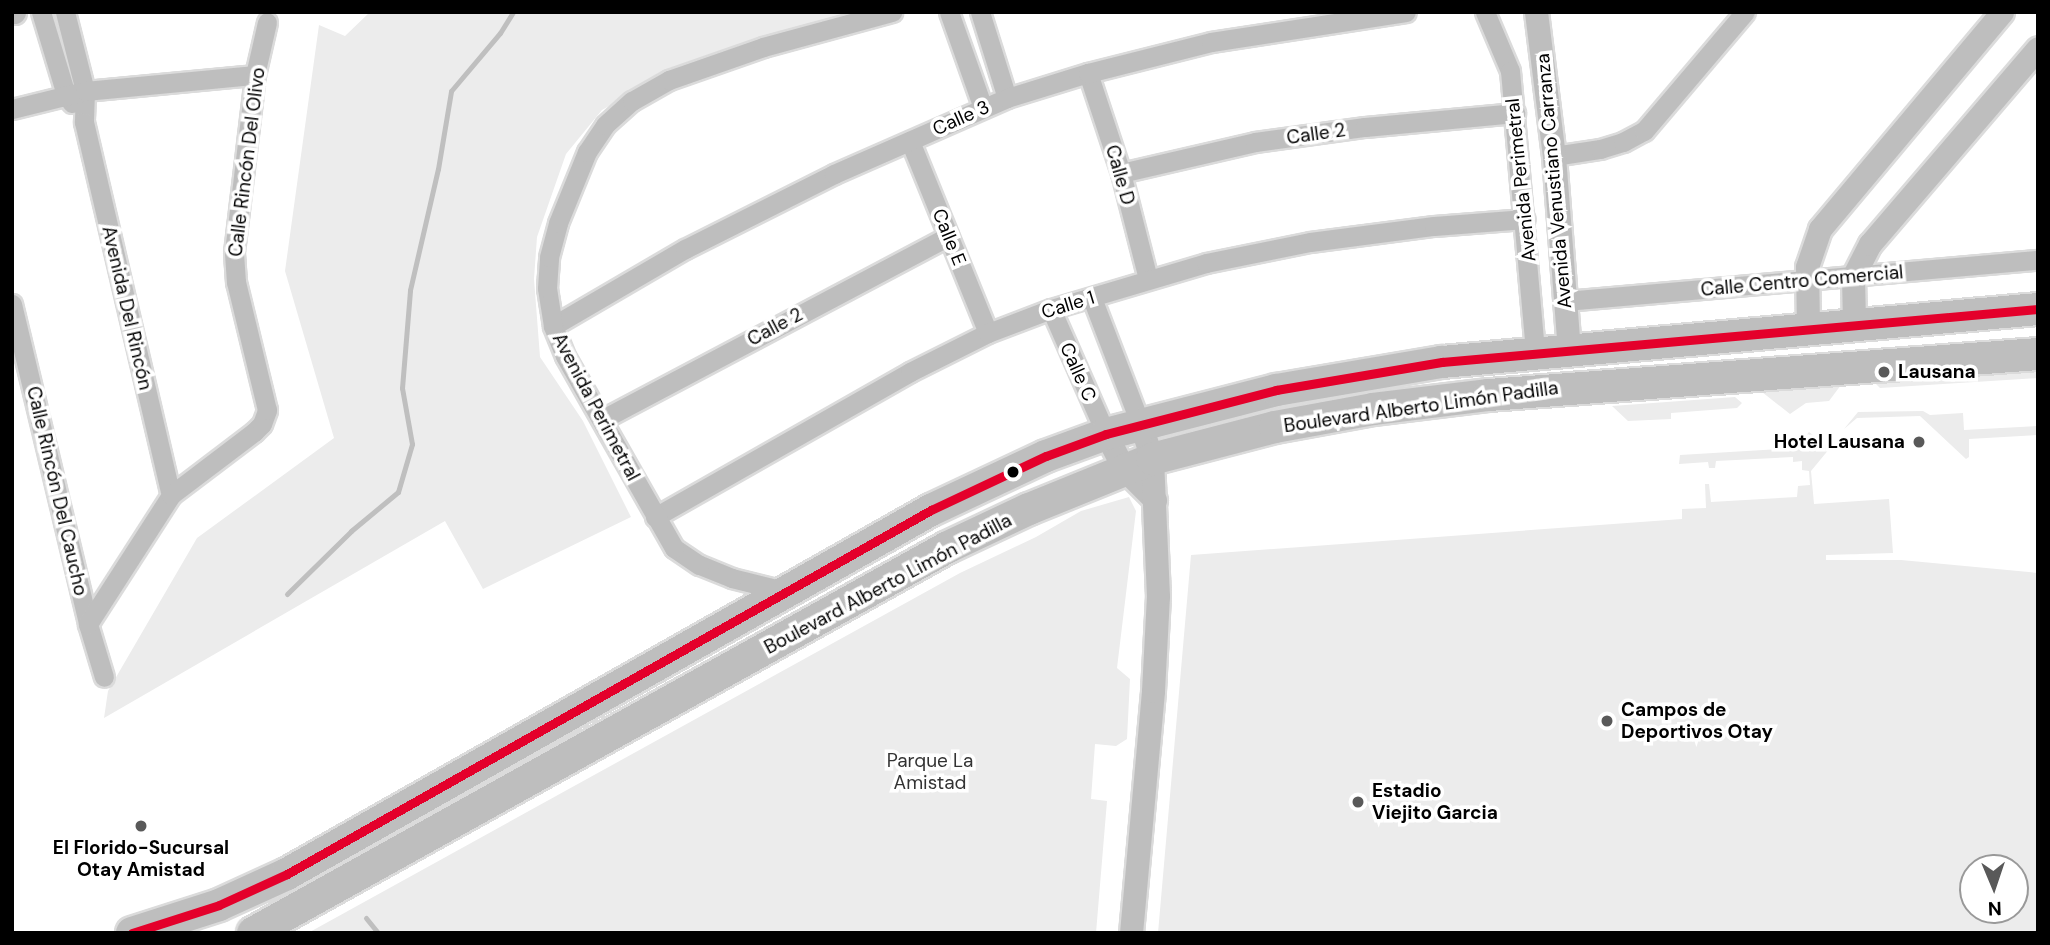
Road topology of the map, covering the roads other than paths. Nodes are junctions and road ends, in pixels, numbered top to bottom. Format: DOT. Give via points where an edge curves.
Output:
graph roads {
  1 [pos="41,12"];
  2 [pos="65,12"];
  3 [pos="892,12"];
  4 [pos="949,12"];
  5 [pos="981,12"];
  6 [pos="1406,12"];
  7 [pos="1485,12"];
  8 [pos="1536,12"];
  9 [pos="1745,12"];
  10 [pos="2002,12"];
  11 [pos="268,22"];
  12 [pos="2038,48"];
  13 [pos="1088,73"];
  14 [pos="255,75"];
  15 [pos="76,93"];
  16 [pos="1007,98"];
  17 [pos="983,108"];
  18 [pos="12,109"];
  19 [pos="1515,113"];
  20 [pos="910,141"];
  21 [pos="1554,156"];
  22 [pos="1121,173"];
  23 [pos="1525,219"];
  24 [pos="949,236"];
  25 [pos="2038,260"];
  26 [pos="1853,277"];
  27 [pos="1148,279"];
  28 [pos="1806,280"];
  29 [pos="1092,298"];
  30 [pos="1566,301"];
  31 [pos="12,304"];
  32 [pos="2038,309"];
  33 [pos="1051,310"];
  34 [pos="1854,324"];
  35 [pos="552,326"];
  36 [pos="1808,328"];
  37 [pos="988,332"];
  38 [pos="1569,350"];
  39 [pos="1535,354"];
  40 [pos="2038,354"];
  41 [pos="603,419"];
  42 [pos="1140,423"];
  43 [pos="1106,434"];
  44 [pos="1138,464"];
  45 [pos="171,495"];
  46 [pos="655,517"];
  47 [pos="784,591"];
  48 [pos="88,624"];
  49 [pos="104,677"];
  50 [pos="428,794"];
  51 [pos="392,858"];
  52 [pos="255,888"];
  53 [pos="132,933"];
  54 [pos="165,933"];
  55 [pos="253,933"];
  56 [pos="1131,933"];
  1 -- 15 [label="street, Avenida Del Rincón"];
  2 -- 15 [label="street, Avenida Del Rincón"];
  3 -- 35 [label="street, Avenida Perimetral" via="763,47 669,80 632,101 605,125 582,162 549,257"];
  4 -- 17 [label="street"];
  5 -- 16 [label="street"];
  6 -- 13 [label="street, Calle 3" via="1211,42"];
  7 -- 19 [label="street, Avenida Perimetral" via="1510,71"];
  8 -- 21 [label="street, Avenida Venustiano Carranza"];
  9 -- 21 [label="street" via="1644,131 1600,149"];
  10 -- 28 [label="street" via="1820,229 1810,251"];
  11 -- 14 [label="street, Calle Rincón Del Olivo"];
  12 -- 26 [label="street" via="1881,230"];
  13 -- 16 [label="street, Calle 3"];
  13 -- 22 [label="street, Calle D"];
  14 -- 15 [label="street"];
  14 -- 45 [label="street, Calle Rincón Del Olivo" via="234,252 236,282 267,410 262,424"];
  15 -- 18 [label="street"];
  15 -- 45 [label="street, Avenida Del Rincón"];
  16 -- 17 [label="street, Calle 3"];
  17 -- 20 [label="street, Calle 3"];
  19 -- 22 [label="street, Calle 2" via="1255,142"];
  19 -- 23 [label="street, Avenida Perimetral"];
  20 -- 24 [label="street, Calle E"];
  20 -- 35 [label="street, Calle 3" via="685,249"];
  21 -- 30 [label="street, Avenida Venustiano Carranza"];
  22 -- 27 [label="street, Calle D"];
  23 -- 27 [label="street, Calle 1" via="1310,243"];
  23 -- 39 [label="street, Avenida Perimetral"];
  24 -- 37 [label="street, Calle E"];
  24 -- 41 [label="street, Calle 2"];
  25 -- 26 [label="street, Calle Centro Comercial"];
  26 -- 28 [label="street, Calle Centro Comercial"];
  26 -- 34 [label="street"];
  27 -- 29 [label="street, Calle 1"];
  28 -- 30 [label="street, Calle Centro Comercial"];
  28 -- 36 [label="street"];
  29 -- 33 [label="street, Calle 1"];
  29 -- 42 [label="street, Calle C"];
  30 -- 38 [label="street, Avenida Venustiano Carranza"];
  31 -- 48 [label="street, Calle Rincón Del Caucho"];
  32 -- 34 [label="highway, Boulevard Alberto Limón Padilla"];
  33 -- 37 [label="street, Calle 1"];
  33 -- 43 [label="street, Calle C"];
  34 -- 36 [label="highway, Boulevard Alberto Limón Padilla"];
  35 -- 41 [label="street, Avenida Perimetral"];
  36 -- 38 [label="highway, Boulevard Alberto Limón Padilla"];
  37 -- 46 [label="street, Calle 1"];
  38 -- 39 [label="highway, Boulevard Alberto Limón Padilla"];
  39 -- 42 [label="highway, Boulevard Alberto Limón Padilla" via="1325,380"];
  40 -- 44 [label="highway, Boulevard Alberto Limón Padilla" via="1489,395 1275,427"];
  41 -- 46 [label="street, Avenida Perimetral"];
  42 -- 43 [label="highway, Boulevard Alberto Limón Padilla"];
  42 -- 44 [label="street"];
  43 -- 44 [label="street"];
  43 -- 47 [label="highway, Boulevard Alberto Limón Padilla" via="1046,456 930,510"];
  44 -- 51 [label="highway, Boulevard Alberto Limón Padilla" via="946,548"];
  44 -- 56 [label="street" via="1155,500 1158,596"];
  45 -- 48 [label="street"];
  46 -- 47 [label="street, Avenida Perimetral" via="674,548 699,565"];
  47 -- 50 [label="highway, Boulevard Alberto Limón Padilla"];
  48 -- 49 [label="street, Calle Rincón Del Caucho"];
  50 -- 51 [label="highway" via="434,811 427,829"];
  50 -- 52 [label="highway, Boulevard Alberto Limón Padilla"];
  51 -- 55 [label="highway, Boulevard Alberto Limón Padilla"];
  52 -- 53 [label="highway, Boulevard Alberto Limón Padilla"];
  52 -- 54 [label="highway" via="207,917"];
}
